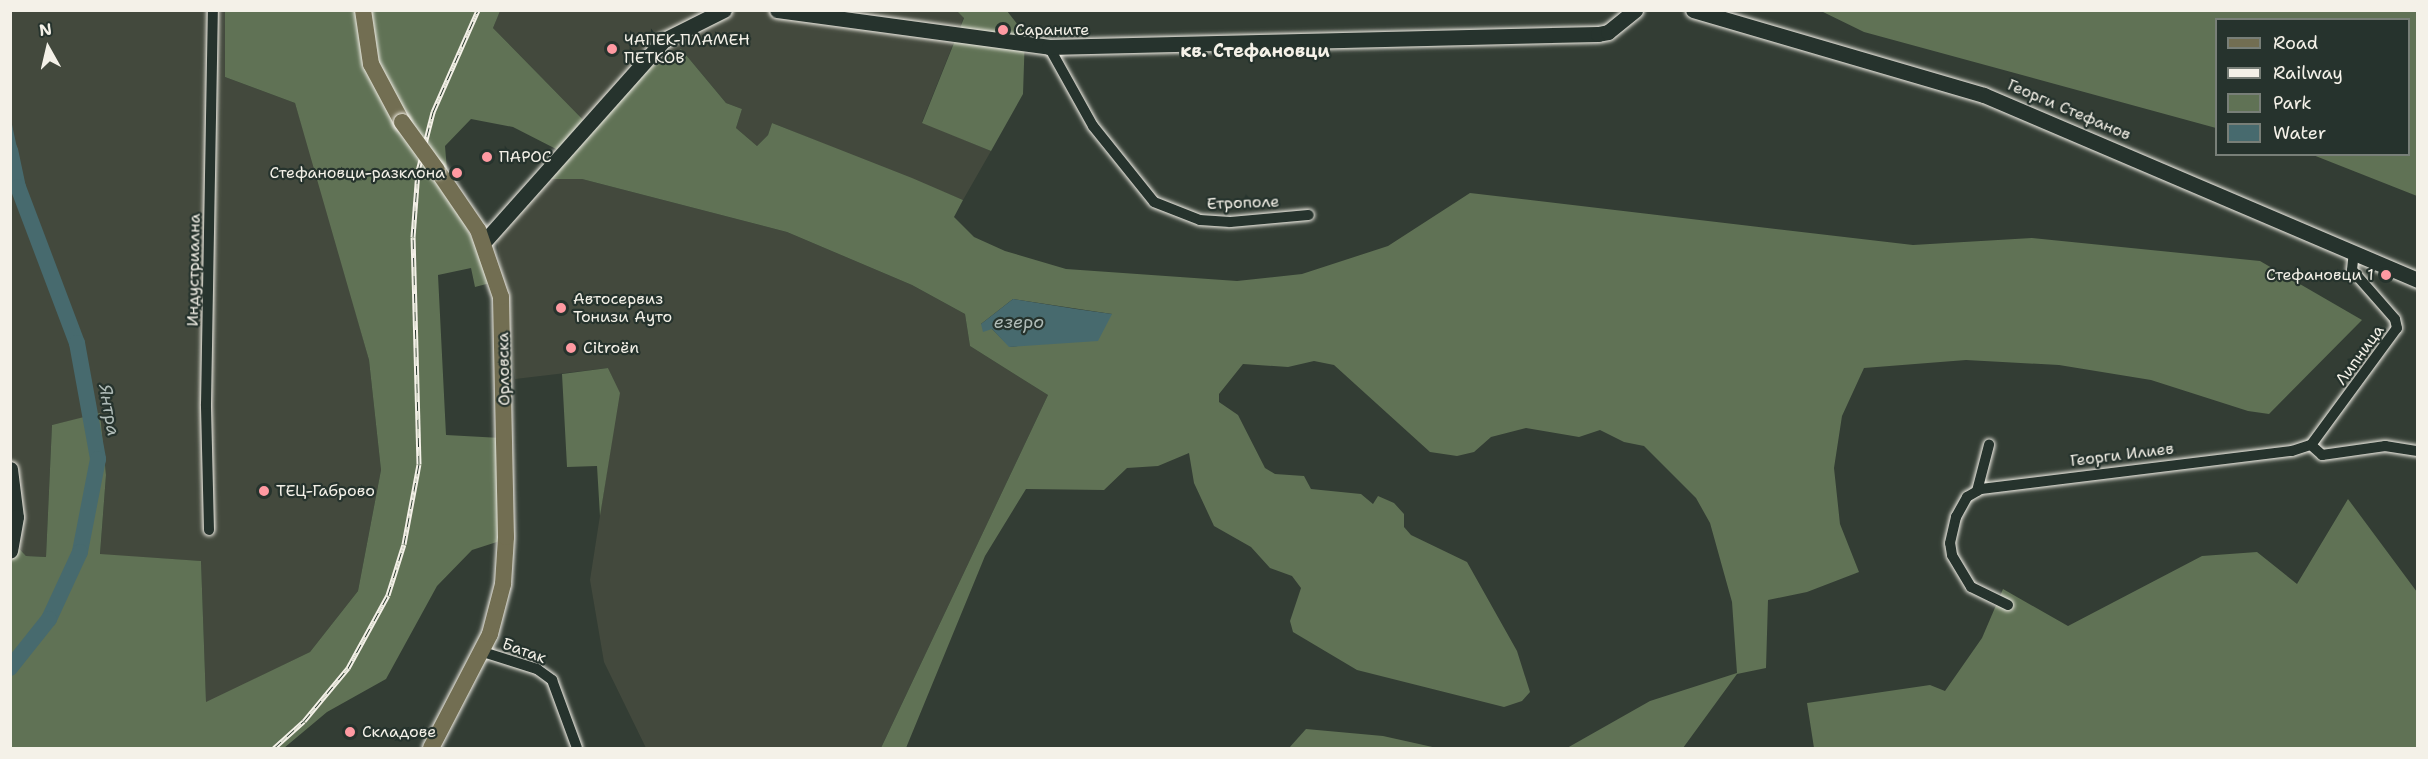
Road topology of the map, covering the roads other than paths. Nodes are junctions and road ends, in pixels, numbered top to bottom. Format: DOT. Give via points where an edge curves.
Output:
graph roads {
  1 [pos="213,10"];
  2 [pos="363,10"];
  3 [pos="724,10"];
  4 [pos="777,10"];
  5 [pos="1635,10"];
  6 [pos="1693,10"];
  7 [pos="1049,47"];
  8 [pos="1309,214"];
  9 [pos="483,243"];
  10 [pos="2354,252"];
  11 [pos="2418,280"];
  12 [pos="1989,445"];
  13 [pos="2311,445"];
  14 [pos="2418,451"];
  15 [pos="10,469"];
  16 [pos="1977,491"];
  17 [pos="209,530"];
  18 [pos="10,550"];
  19 [pos="2007,605"];
  20 [pos="483,652"];
  21 [pos="431,748"];
  22 [pos="577,748"];
  1 -- 17 [label="street, Индустриална" via="206,404"];
  2 -- 9 [label="main road, Орловска, bridge" via="371,64 402,122"];
  3 -- 9 [label="street" via="664,40"];
  4 -- 7 [label="street"];
  5 -- 7 [label="street" via="1608,32"];
  6 -- 10 [label="street, Георги Стефанов" via="1984,95"];
  7 -- 8 [label="street, Етрополе" via="1085,110 1141,190 1161,207 1200,220 1230,222"];
  9 -- 20 [label="main road, Орловска" via="498,283 503,312 506,505 502,584"];
  10 -- 11 [label="street, Георги Стефанов"];
  10 -- 13 [label="street, Липница" via="2352,270 2395,319 2397,328"];
  12 -- 16 [label="street"];
  13 -- 14 [label="street, Георги Илиев" via="2322,454 2385,446"];
  13 -- 16 [label="street, Георги Илиев" via="2292,451 2031,481"];
  15 -- 18 [label="street" via="16,517"];
  16 -- 19 [label="street" via="1956,517 1950,543 1952,555 1971,586"];
  20 -- 21 [label="main road, Орловска"];
  20 -- 22 [label="street, Батак" via="537,669 552,680"];
}
